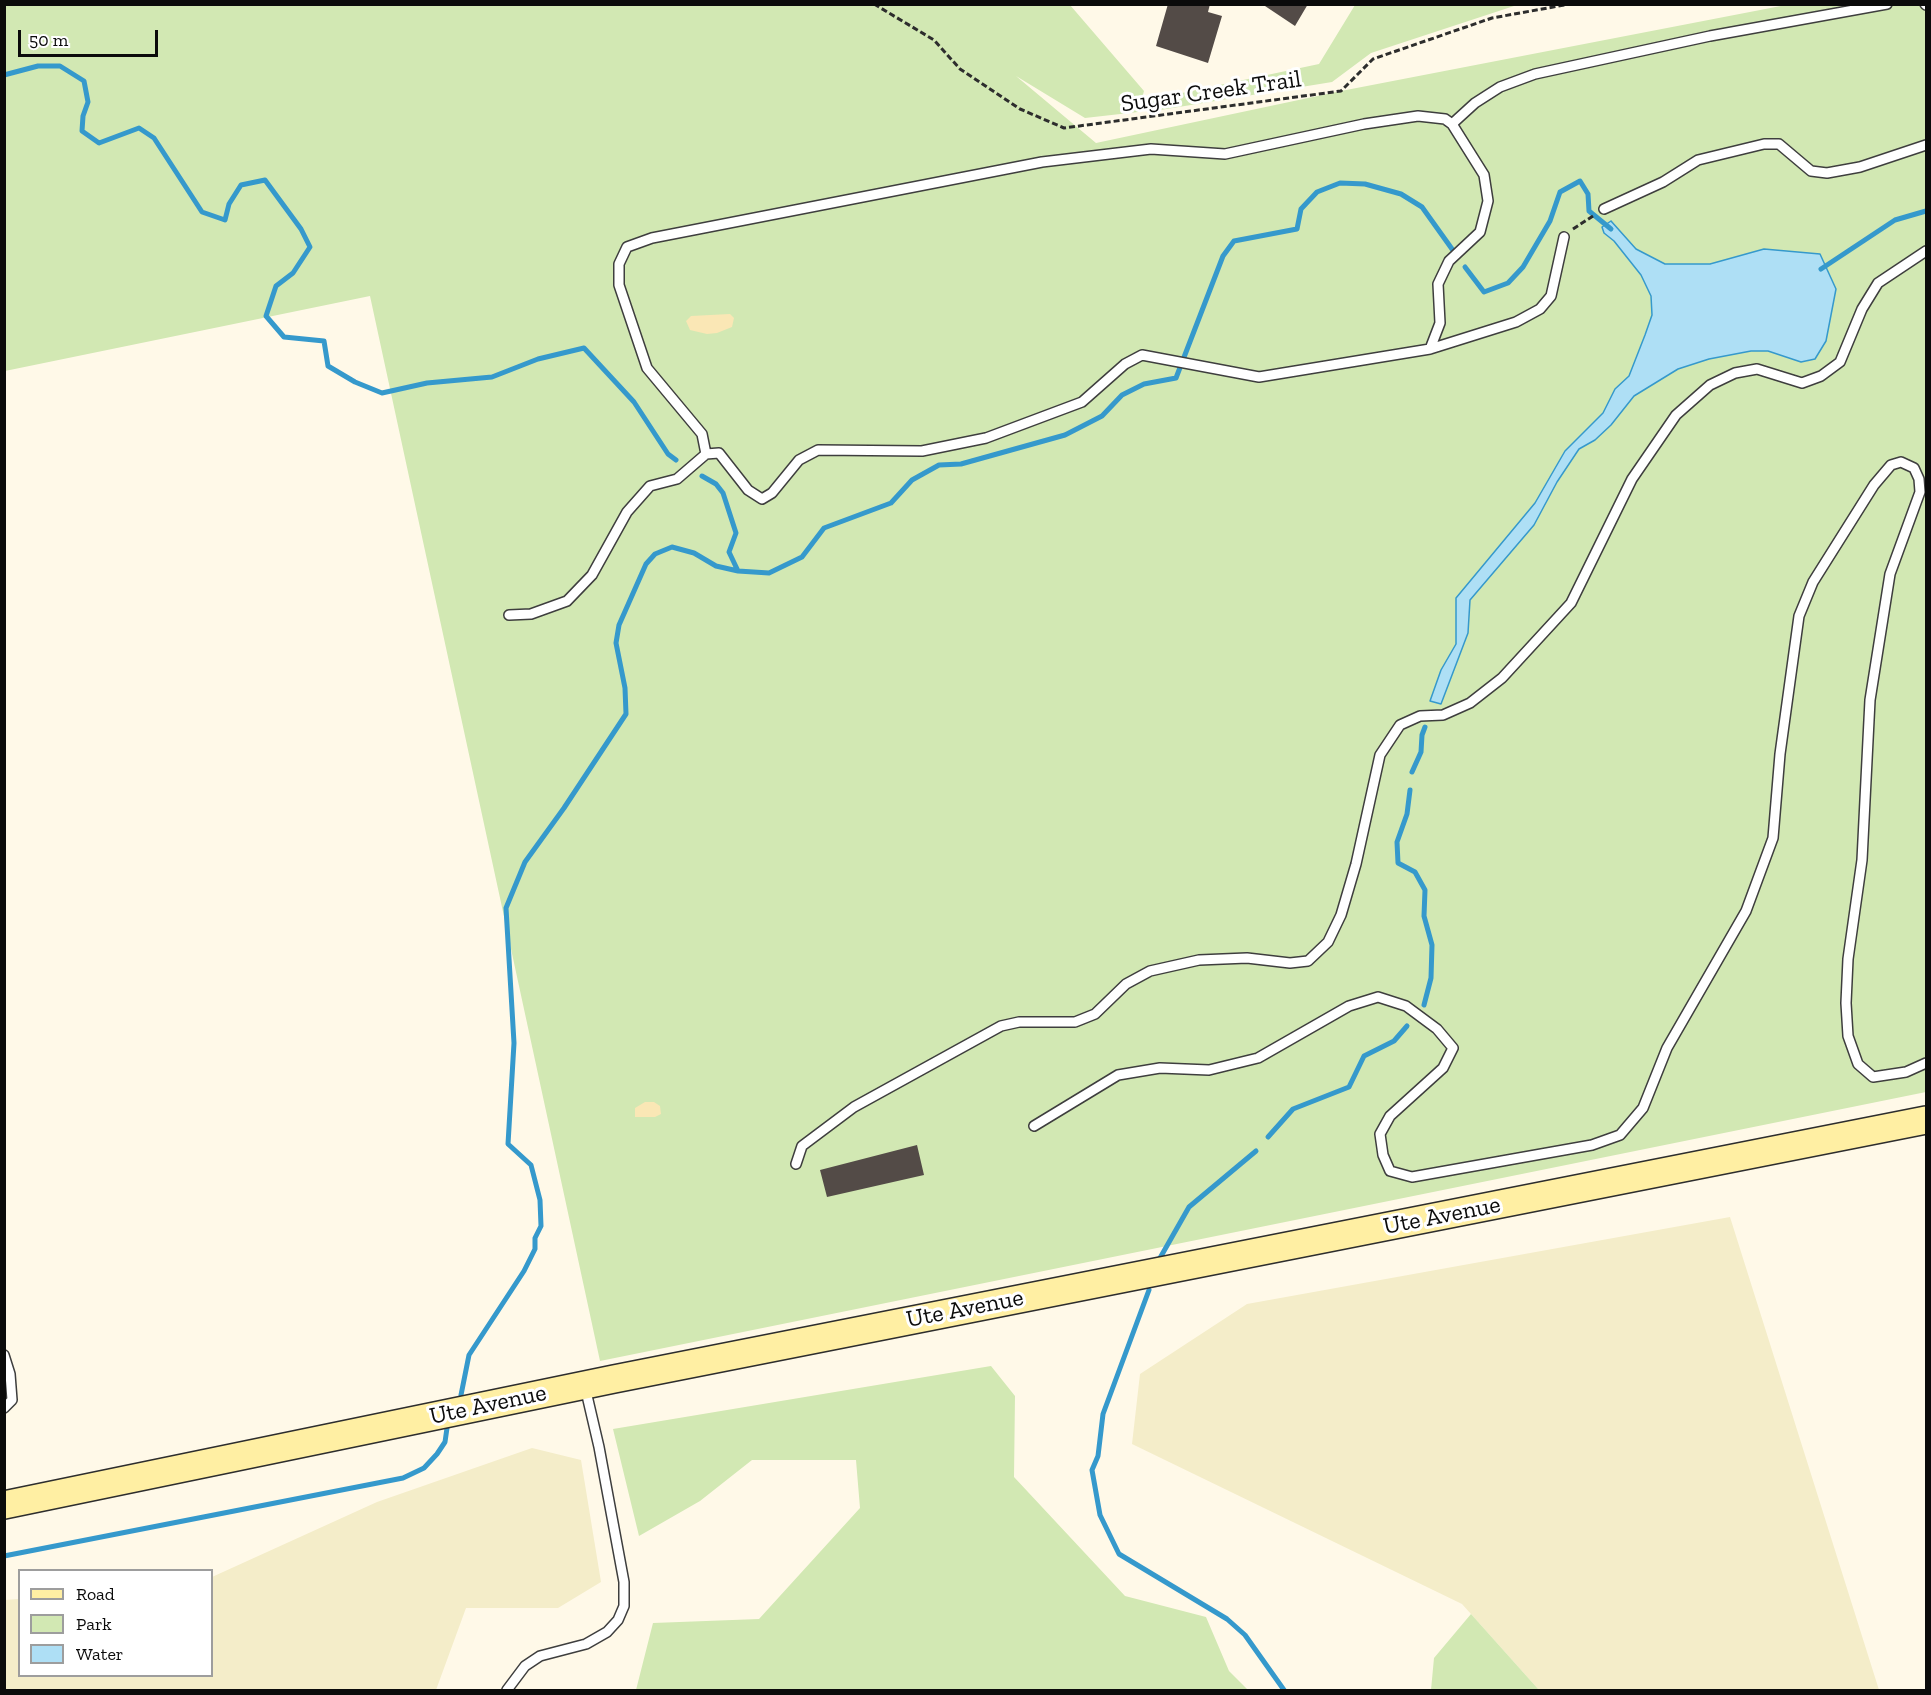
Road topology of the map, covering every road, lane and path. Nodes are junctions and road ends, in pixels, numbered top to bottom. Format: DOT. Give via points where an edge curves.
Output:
graph roads {
  1 [pos="874,4"];
  2 [pos="1570,4"];
  3 [pos="1887,4"];
  4 [pos="1452,124"];
  5 [pos="1926,145"];
  6 [pos="1604,209"];
  7 [pos="1564,237"];
  8 [pos="1926,251"];
  9 [pos="1430,350"];
  10 [pos="706,454"];
  11 [pos="509,615"];
  12 [pos="1926,1063"];
  13 [pos="1926,1120"];
  14 [pos="1034,1126"];
  15 [pos="796,1164"];
  16 [pos="4,1354"];
  17 [pos="585,1385"];
  18 [pos="4,1408"];
  19 [pos="4,1505"];
  20 [pos="507,1690"];
  1 -- 2 [label="path, Sugar Creek Trail" via="934,40 960,69 1020,109 1064,128 1341,91 1373,59 1491,18"];
  3 -- 4 [label="lane" via="1710,36 1535,74 1500,87"];
  4 -- 9 [label="lane" via="1484,175 1488,201 1480,232 1449,261 1438,284 1440,323"];
  4 -- 10 [label="lane" via="1445,118 1419,116 1225,154 1151,149 1042,162 652,238 627,247 619,264 619,285 647,368 702,435"];
  5 -- 6 [label="lane" via="1860,167 1827,173 1811,171 1779,144 1764,144 1698,160 1663,182"];
  6 -- 7 [label="path"];
  7 -- 9 [label="lane" via="1551,296 1540,309 1516,322"];
  8 -- 15 [label="lane" via="1878,283 1862,309 1840,362 1821,376 1802,382 1757,369 1735,373 1710,385 1676,415 1632,479 1571,603 1502,678 1470,703 1443,716 1420,716 1400,725 1380,755 1341,915 1328,942 1308,961 1199,960 1150,971 1126,984 1095,1014 1075,1022 1019,1022 1001,1026 854,1107 802,1146"];
  9 -- 10 [label="lane" via="1259,377 1142,355 1125,364 1082,402 986,438 922,451 818,450 799,460 772,493 762,499 748,490 719,453"];
  10 -- 11 [label="lane" via="677,479 650,486 627,512 592,575 567,601 531,614"];
  12 -- 14 [label="lane" via="1906,1072 1873,1077 1858,1064 1848,1036 1846,1003 1862,860 1870,700 1890,574 1920,492 1914,468 1901,462 1891,465 1874,485 1813,582 1800,616 1780,754 1773,838 1746,911 1667,1048 1643,1108 1620,1135 1592,1145 1412,1177 1390,1171 1380,1134 1390,1116 1443,1068 1453,1048 1437,1029 1406,1006 1378,998 1349,1006 1258,1058 1209,1070 1160,1068 1118,1075"];
  13 -- 17 [label="main road, Ute Avenue"];
  16 -- 18 [label="lane" via="12,1400"];
  17 -- 19 [label="main road, Ute Avenue"];
  17 -- 20 [label="lane" via="624,1581 624,1606 607,1632 586,1644 540,1656 525,1666"];
}
